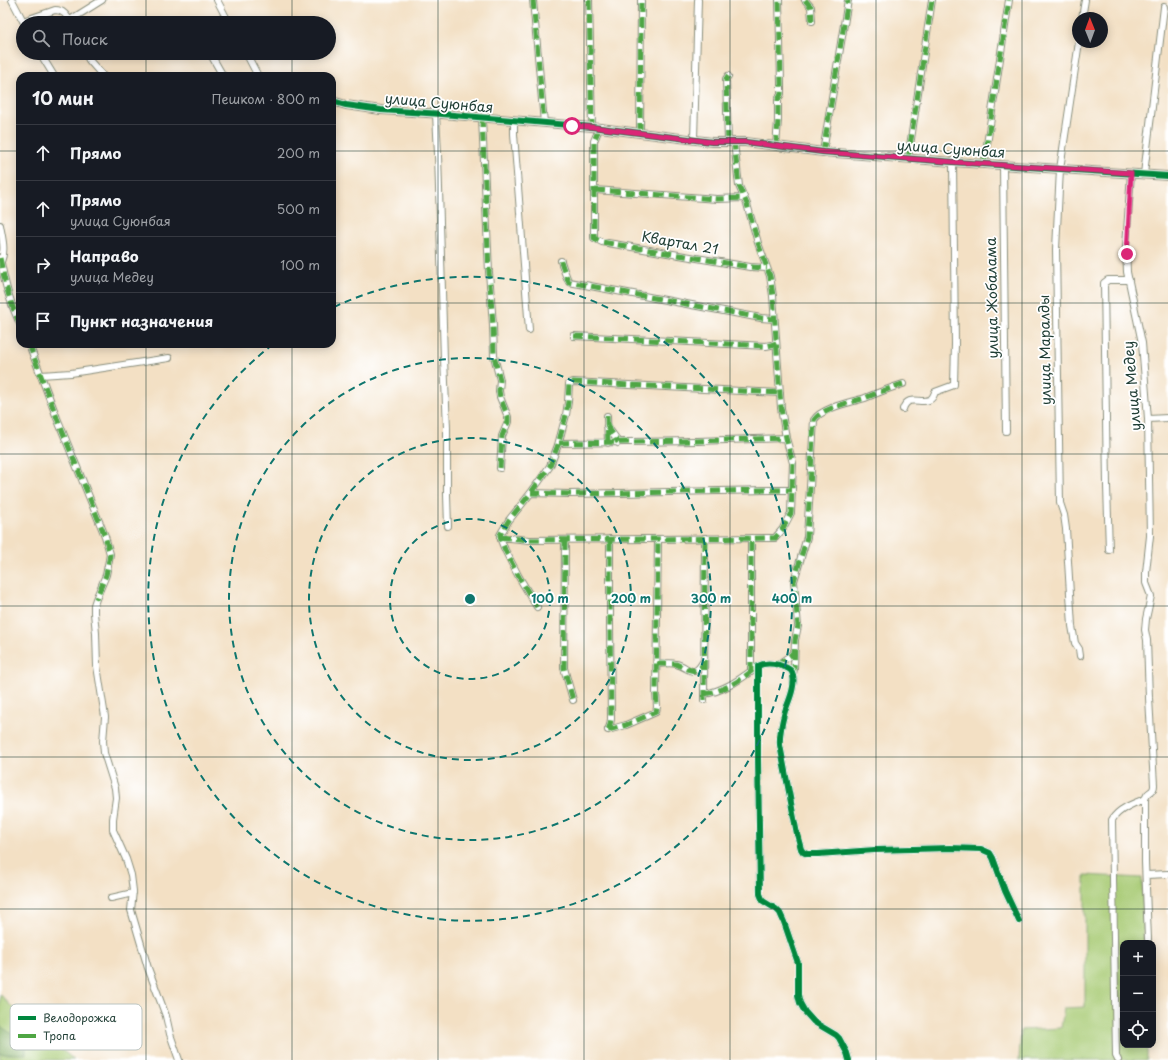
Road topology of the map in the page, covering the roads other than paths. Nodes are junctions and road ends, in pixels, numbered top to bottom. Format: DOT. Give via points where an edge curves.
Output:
graph roads {
  1 [pos="12,0"];
  2 [pos="102,0"];
  3 [pos="217,0"];
  4 [pos="533,0"];
  5 [pos="589,0"];
  6 [pos="641,0"];
  7 [pos="698,0"];
  8 [pos="779,0"];
  9 [pos="805,0"];
  10 [pos="848,0"];
  11 [pos="932,0"];
  12 [pos="1008,0"];
  13 [pos="1085,0"];
  14 [pos="1164,7"];
  15 [pos="1083,12"];
  16 [pos="20,16"];
  17 [pos="39,16"];
  18 [pos="67,16"];
  19 [pos="79,16"];
  20 [pos="225,16"];
  21 [pos="812,21"];
  22 [pos="1078,48"];
  23 [pos="44,60"];
  24 [pos="89,60"];
  25 [pos="214,60"];
  26 [pos="250,60"];
  27 [pos="52,72"];
  28 [pos="100,72"];
  29 [pos="221,72"];
  30 [pos="256,72"];
  31 [pos="728,76"];
  32 [pos="336,102"];
  33 [pos="436,114"];
  34 [pos="482,118"];
  35 [pos="514,121"];
  36 [pos="544,123"];
  37 [pos="596,128"];
  38 [pos="640,133"];
  39 [pos="694,139"];
  40 [pos="731,142"];
  41 [pos="776,146"];
  42 [pos="823,152"];
  43 [pos="908,159"];
  44 [pos="953,162"];
  45 [pos="984,164"];
  46 [pos="1004,166"];
  47 [pos="1060,169"];
  48 [pos="1131,173"];
  49 [pos="1144,174"];
  50 [pos="1168,176"];
  51 [pos="594,190"];
  52 [pos="744,198"];
  53 [pos="0,225"];
  54 [pos="0,260"];
  55 [pos="561,261"];
  56 [pos="767,268"];
  57 [pos="1129,280"];
  58 [pos="16,316"];
  59 [pos="774,319"];
  60 [pos="529,330"];
  61 [pos="574,336"];
  62 [pos="776,343"];
  63 [pos="31,348"];
  64 [pos="169,358"];
  65 [pos="41,375"];
  66 [pos="903,384"];
  67 [pos="780,394"];
  68 [pos="903,409"];
  69 [pos="607,416"];
  70 [pos="1168,418"];
  71 [pos="1148,419"];
  72 [pos="607,426"];
  73 [pos="1006,431"];
  74 [pos="786,438"];
  75 [pos="618,442"];
  76 [pos="559,443"];
  77 [pos="608,443"];
  78 [pos="500,468"];
  79 [pos="792,490"];
  80 [pos="531,493"];
  81 [pos="448,526"];
  82 [pos="500,538"];
  83 [pos="705,538"];
  84 [pos="751,538"];
  85 [pos="658,539"];
  86 [pos="566,540"];
  87 [pos="610,540"];
  88 [pos="1109,550"];
  89 [pos="538,607"];
  90 [pos="794,651"];
  91 [pos="1080,656"];
  92 [pos="704,661"];
  93 [pos="657,664"];
  94 [pos="777,665"];
  95 [pos="758,666"];
  96 [pos="750,672"];
  97 [pos="793,674"];
  98 [pos="573,700"];
  99 [pos="1145,799"];
  100 [pos="1168,874"];
  101 [pos="1146,875"];
  102 [pos="133,892"];
  103 [pos="111,898"];
  104 [pos="1020,922"];
  105 [pos="1148,939"];
  106 [pos="179,1060"];
  107 [pos="850,1060"];
  108 [pos="1118,1060"];
  1 -- 16 [label="street"];
  2 -- 19 [label="street"];
  3 -- 20 [label="street"];
  4 -- 36 [label="street"];
  5 -- 37 [label="street"];
  6 -- 38 [label="street"];
  7 -- 39 [label="street"];
  8 -- 41 [label="street" via="781,94 778,100"];
  9 -- 21 [label="street" via="811,7"];
  10 -- 42 [label="street"];
  11 -- 43 [label="street"];
  12 -- 45 [label="street"];
  13 -- 15 [label="street"];
  14 -- 49 [label="street"];
  17 -- 18 [label="street" via="60,10"];
  22 -- 47 [label="street, улица Маралды"];
  23 -- 27 [label="street"];
  24 -- 28 [label="street"];
  25 -- 29 [label="street"];
  26 -- 30 [label="street"];
  31 -- 40 [label="street" via="726,79"];
  32 -- 33 [label="street, улица Суюнбая" via="381,110"];
  33 -- 34 [label="street, улица Суюнбая"];
  33 -- 81 [label="street"];
  34 -- 35 [label="street, улица Суюнбая"];
  34 -- 78 [label="street" via="494,356 500,380 500,397 508,416 502,436"];
  35 -- 36 [label="street, улица Суюнбая"];
  35 -- 60 [label="street"];
  36 -- 37 [label="street, улица Суюнбая"];
  37 -- 38 [label="street, улица Суюнбая"];
  37 -- 51 [label="street"];
  38 -- 39 [label="street, улица Суюнбая"];
  39 -- 40 [label="street, улица Суюнбая"];
  40 -- 41 [label="street, улица Суюнбая"];
  40 -- 52 [label="street" via="739,186"];
  41 -- 42 [label="street, улица Суюнбая"];
  42 -- 43 [label="street, улица Суюнбая"];
  43 -- 44 [label="street, улица Суюнбая"];
  44 -- 45 [label="street, улица Суюнбая"];
  44 -- 68 [label="street" via="954,385 935,392 928,401 912,400 905,404"];
  45 -- 46 [label="street, улица Суюнбая"];
  46 -- 47 [label="street, улица Суюнбая"];
  46 -- 73 [label="street, улица Жобалама"];
  47 -- 48 [label="street, улица Суюнбая"];
  47 -- 91 [label="street, улица Маралды" via="1056,249 1059,483 1060,503 1066,529 1072,626"];
  48 -- 49 [label="street, улица Суюнбая"];
  48 -- 57 [label="street, улица Медеу" via="1126,246"];
  49 -- 50 [label="street, улица Суюнбая"];
  51 -- 52 [label="street"];
  51 -- 56 [label="street, Квартал 21" via="593,233 594,238 602,242"];
  52 -- 56 [label="street"];
  53 -- 54 [label="street" via="3,243 3,256"];
  54 -- 58 [label="street"];
  55 -- 59 [label="street" via="569,282"];
  56 -- 59 [label="street"];
  57 -- 71 [label="street, улица Медеу" via="1142,343"];
  57 -- 88 [label="street" via="1108,280 1104,283"];
  59 -- 62 [label="street"];
  61 -- 62 [label="street" via="766,346"];
  62 -- 67 [label="street"];
  63 -- 65 [label="street"];
  64 -- 65 [label="street"];
  65 -- 102 [label="street" via="110,554 106,575 94,605 97,666 105,717 104,753 116,793 113,830 126,859 133,882"];
  66 -- 90 [label="street" via="837,406 820,414 814,420 807,537 794,581 798,626"];
  67 -- 74 [label="street"];
  67 -- 76 [label="street" via="571,382"];
  69 -- 72 [label="street"];
  70 -- 71 [label="street"];
  71 -- 99 [label="street, улица Медеу" via="1150,536 1146,582 1151,596 1145,630 1148,640 1154,789"];
  72 -- 75 [label="street"];
  72 -- 77 [label="street"];
  74 -- 75 [label="street"];
  74 -- 79 [label="street" via="793,462"];
  75 -- 77 [label="street"];
  76 -- 77 [label="street"];
  76 -- 80 [label="street" via="550,466"];
  79 -- 80 [label="street"];
  79 -- 84 [label="street" via="791,513 778,536"];
  80 -- 82 [label="street" via="509,520"];
  82 -- 86 [label="street"];
  82 -- 89 [label="street" via="519,577"];
  83 -- 84 [label="street"];
  83 -- 85 [label="street"];
  83 -- 92 [label="street"];
  84 -- 96 [label="street"];
  85 -- 87 [label="street"];
  85 -- 93 [label="street"];
  86 -- 87 [label="street"];
  86 -- 98 [label="street" via="564,668"];
  87 -- 93 [label="street" via="611,719 608,730 656,712"];
  90 -- 94 [label="street"];
  90 -- 97 [label="street"];
  92 -- 93 [label="street" via="695,671 676,664"];
  92 -- 96 [label="street" via="704,697 732,685"];
  94 -- 95 [label="street" via="768,663"];
  94 -- 97 [label="street" via="789,668"];
  95 -- 96 [label="street"];
  95 -- 107 [label="street" via="760,894 763,901 780,913 786,928 798,963 798,996 804,1012 814,1022 836,1035"];
  97 -- 104 [label="street" via="791,697 780,731 780,745 797,834 803,852 818,854 875,850 981,849 990,853 993,858"];
  99 -- 101 [label="street"];
  99 -- 108 [label="street" via="1124,809 1112,820"];
  100 -- 101 [label="street"];
  101 -- 105 [label="street"];
  102 -- 103 [label="street"];
  102 -- 106 [label="street" via="131,910"];
}
